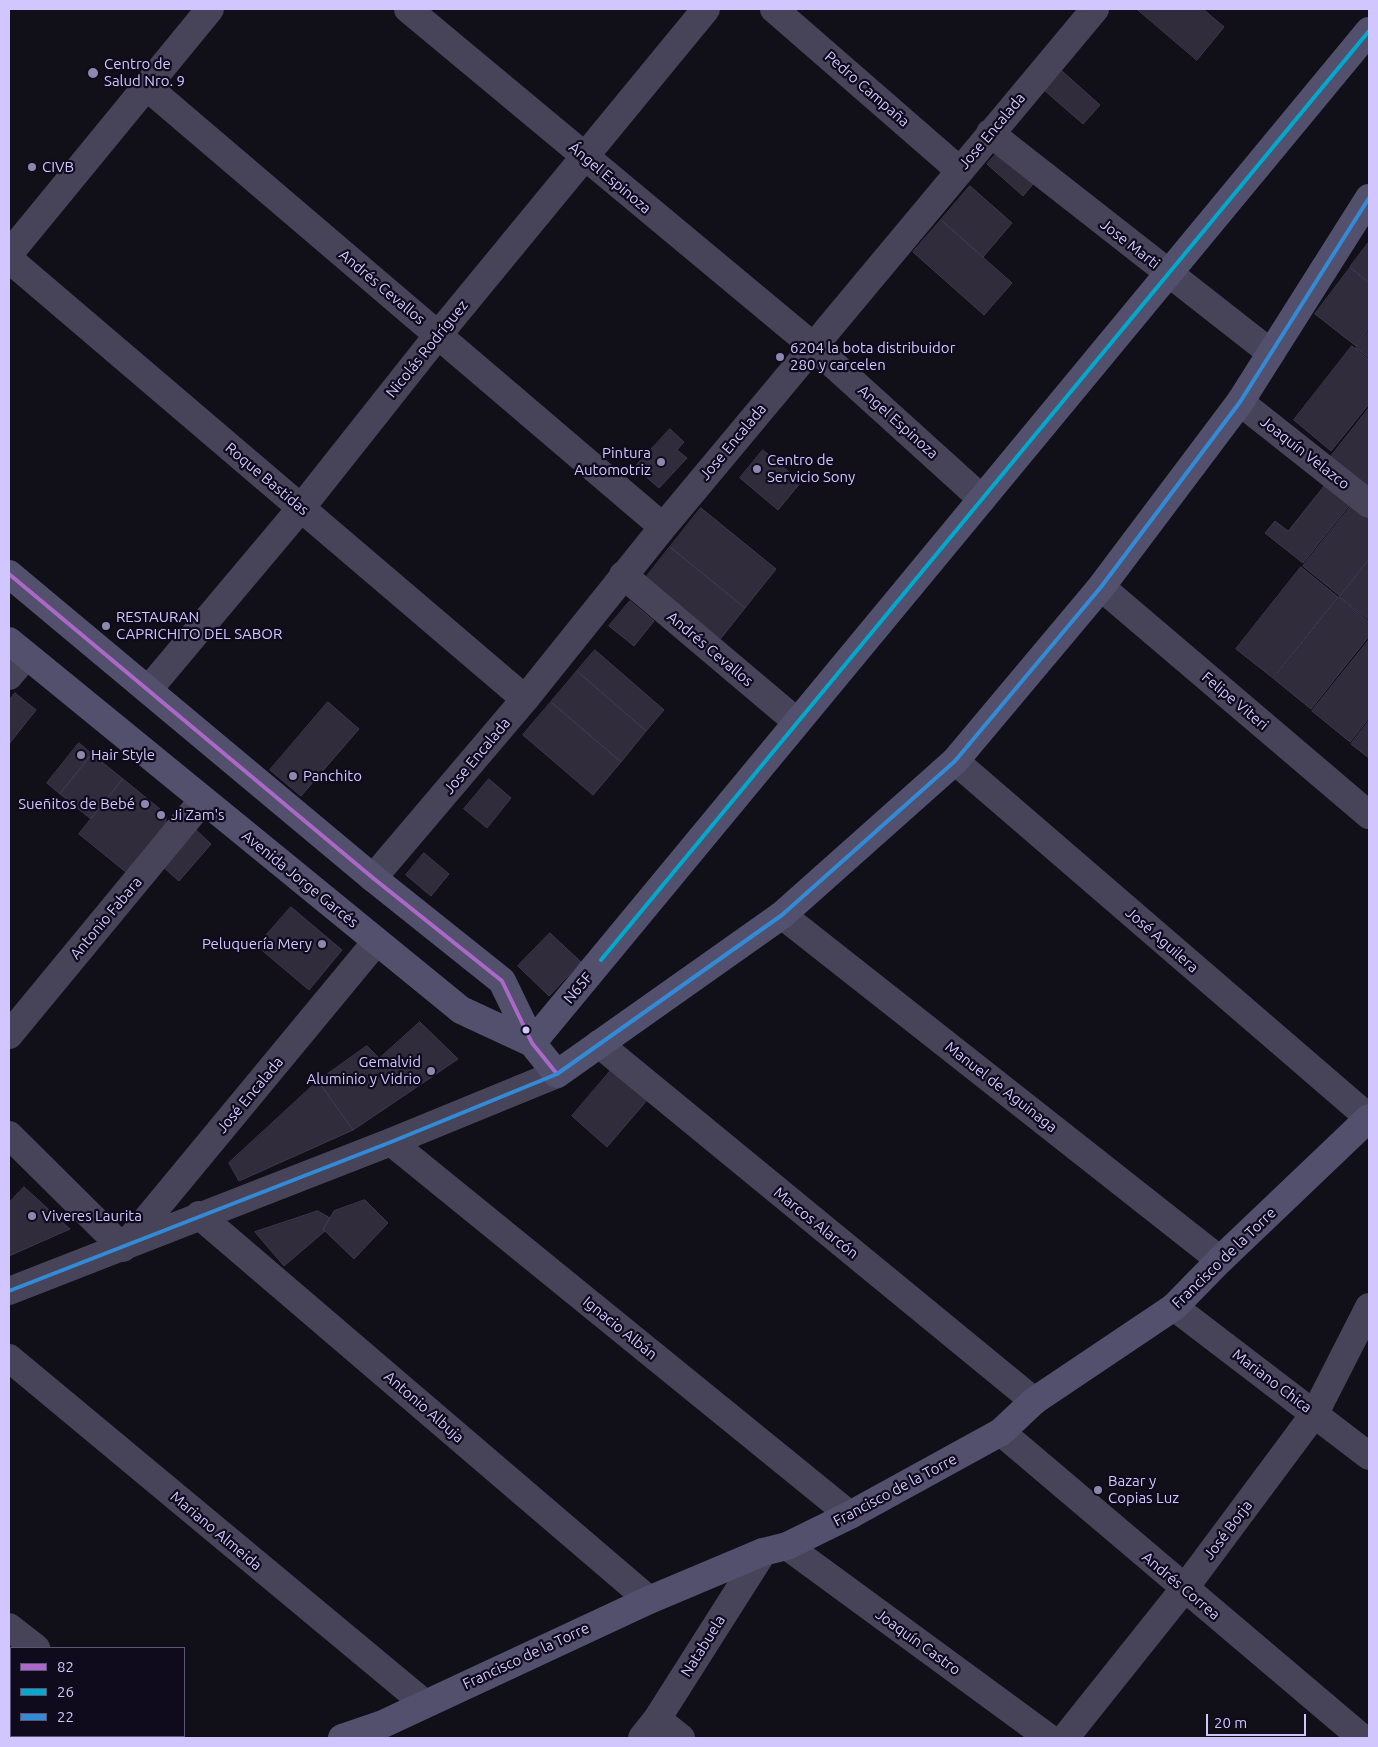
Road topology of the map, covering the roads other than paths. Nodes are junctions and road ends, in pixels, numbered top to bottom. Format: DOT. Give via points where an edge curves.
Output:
graph roads {
  1 [pos="210,9"];
  2 [pos="408,9"];
  3 [pos="706,9"];
  4 [pos="774,9"];
  5 [pos="1095,9"];
  6 [pos="1369,31"];
  7 [pos="146,86"];
  8 [pos="990,133"];
  9 [pos="585,156"];
  10 [pos="959,170"];
  11 [pos="1366,213"];
  12 [pos="9,254"];
  13 [pos="9,259"];
  14 [pos="1169,274"];
  15 [pos="438,335"];
  16 [pos="813,346"];
  17 [pos="1271,353"];
  18 [pos="1240,402"];
  19 [pos="982,499"];
  20 [pos="1369,504"];
  21 [pos="301,508"];
  22 [pos="663,527"];
  23 [pos="9,574"];
  24 [pos="623,576"];
  25 [pos="1101,587"];
  26 [pos="18,648"];
  27 [pos="9,676"];
  28 [pos="148,690"];
  29 [pos="525,699"];
  30 [pos="797,722"];
  31 [pos="955,762"];
  32 [pos="203,800"];
  33 [pos="1369,815"];
  34 [pos="373,878"];
  35 [pos="782,914"];
  36 [pos="376,942"];
  37 [pos="9,1035"];
  38 [pos="532,1043"];
  39 [pos="599,1044"];
  40 [pos="557,1074"];
  41 [pos="1369,1118"];
  42 [pos="9,1136"];
  43 [pos="391,1142"];
  44 [pos="199,1215"];
  45 [pos="123,1248"];
  46 [pos="1220,1260"];
  47 [pos="9,1291"];
  48 [pos="1174,1307"];
  49 [pos="1369,1307"];
  50 [pos="9,1358"];
  51 [pos="1034,1402"];
  52 [pos="1315,1413"];
  53 [pos="1001,1432"];
  54 [pos="1369,1456"];
  55 [pos="850,1515"];
  56 [pos="775,1549"];
  57 [pos="1184,1589"];
  58 [pos="649,1600"];
  59 [pos="9,1627"];
  60 [pos="35,1647"];
  61 [pos="424,1704"];
  62 [pos="649,1729"];
  63 [pos="354,1736"];
  64 [pos="680,1738"];
  65 [pos="1049,1738"];
  66 [pos="1065,1738"];
  67 [pos="1362,1738"];
  1 -- 7 [label="street"];
  2 -- 9 [label="street, Ángel Espinoza"];
  3 -- 9 [label="street, Nicolás Rodríguez"];
  4 -- 10 [label="street, Pedro Campaña"];
  5 -- 8 [label="street, Jose Encalada"];
  6 -- 14 [label="street, N65F"];
  7 -- 12 [label="street"];
  7 -- 15 [label="street, Andrés Cevallos"];
  8 -- 10 [label="street, Jose Encalada"];
  8 -- 14 [label="street, Jose Marti"];
  9 -- 15 [label="street, Nicolás Rodríguez"];
  9 -- 16 [label="street, Ángel Espinoza"];
  10 -- 16 [label="street, Jose Encalada"];
  11 -- 17 [label="street"];
  13 -- 21 [label="street, Roque Bastidas"];
  14 -- 17 [label="street, Jose Marti"];
  14 -- 19 [label="street, N65F"];
  15 -- 21 [label="street, Nicolás Rodríguez"];
  15 -- 22 [label="street, Andrés Cevallos"];
  16 -- 19 [label="street, Angel Espinoza"];
  16 -- 22 [label="street, Jose Encalada"];
  17 -- 18 [label="street"];
  18 -- 20 [label="street, Joaquín Velazco"];
  18 -- 25 [label="street"];
  19 -- 30 [label="street, N65F"];
  21 -- 28 [label="street, Nicolás Rodríguez"];
  21 -- 29 [label="street, Roque Bastidas"];
  22 -- 24 [label="street, Jose Encalada"];
  23 -- 28 [label="street, Avenida Jorge Garcés"];
  24 -- 29 [label="street, Jose Encalada"];
  24 -- 30 [label="street, Andrés Cevallos"];
  25 -- 31 [label="street"];
  25 -- 33 [label="street, Felipe Viteri"];
  26 -- 27 [label="street"];
  26 -- 32 [label="street, Avenida Jorge Garcés"];
  28 -- 34 [label="street, Avenida Jorge Garcés"];
  29 -- 34 [label="street, Jose Encalada"];
  30 -- 38 [label="street, N65F"];
  31 -- 35 [label="street"];
  31 -- 41 [label="street, José Aguilera"];
  32 -- 36 [label="street, Avenida Jorge Garcés"];
  32 -- 37 [label="street, Antonio Fabara"];
  34 -- 38 [label="street, Avenida Jorge Garcés" via="502,981"];
  35 -- 39 [label="street"];
  35 -- 46 [label="street, Manuel de Aguinaga"];
  36 -- 38 [label="street, Avenida Jorge Garcés" via="461,1010"];
  36 -- 45 [label="street, José Encalada"];
  38 -- 40 [label="street, Avenida Jorge Garcés"];
  39 -- 40 [label="street"];
  39 -- 51 [label="street, Marcos Alarcón"];
  40 -- 43 [label="street"];
  41 -- 46 [label="street, Francisco de la Torre"];
  42 -- 45 [label="street"];
  43 -- 44 [label="street"];
  43 -- 55 [label="street, Ignacio Albán"];
  44 -- 45 [label="street"];
  44 -- 58 [label="street, Antonio Albuja"];
  45 -- 47 [label="street"];
  46 -- 48 [label="street, Francisco de la Torre"];
  48 -- 51 [label="street, Francisco de la Torre"];
  48 -- 52 [label="street, Mariano Chica"];
  49 -- 52 [label="street, José Borja"];
  50 -- 61 [label="street, Mariano Almeida"];
  51 -- 53 [label="street, Francisco de la Torre"];
  52 -- 54 [label="street, Mariano Chica"];
  52 -- 57 [label="street, José Borja"];
  53 -- 55 [label="street, Francisco de la Torre"];
  53 -- 57 [label="street, Andrés Correa"];
  55 -- 56 [label="street, Francisco de la Torre"];
  56 -- 58 [label="street, Francisco de la Torre"];
  56 -- 62 [label="street, Natabuela"];
  56 -- 65 [label="street, Joaquín Castro"];
  57 -- 66 [label="street, José Borja"];
  57 -- 67 [label="street, Andrés Correa"];
  58 -- 61 [label="street, Francisco de la Torre"];
  59 -- 60 [label="street"];
  61 -- 63 [label="street, Francisco de la Torre"];
  62 -- 64 [label="street"];
}
